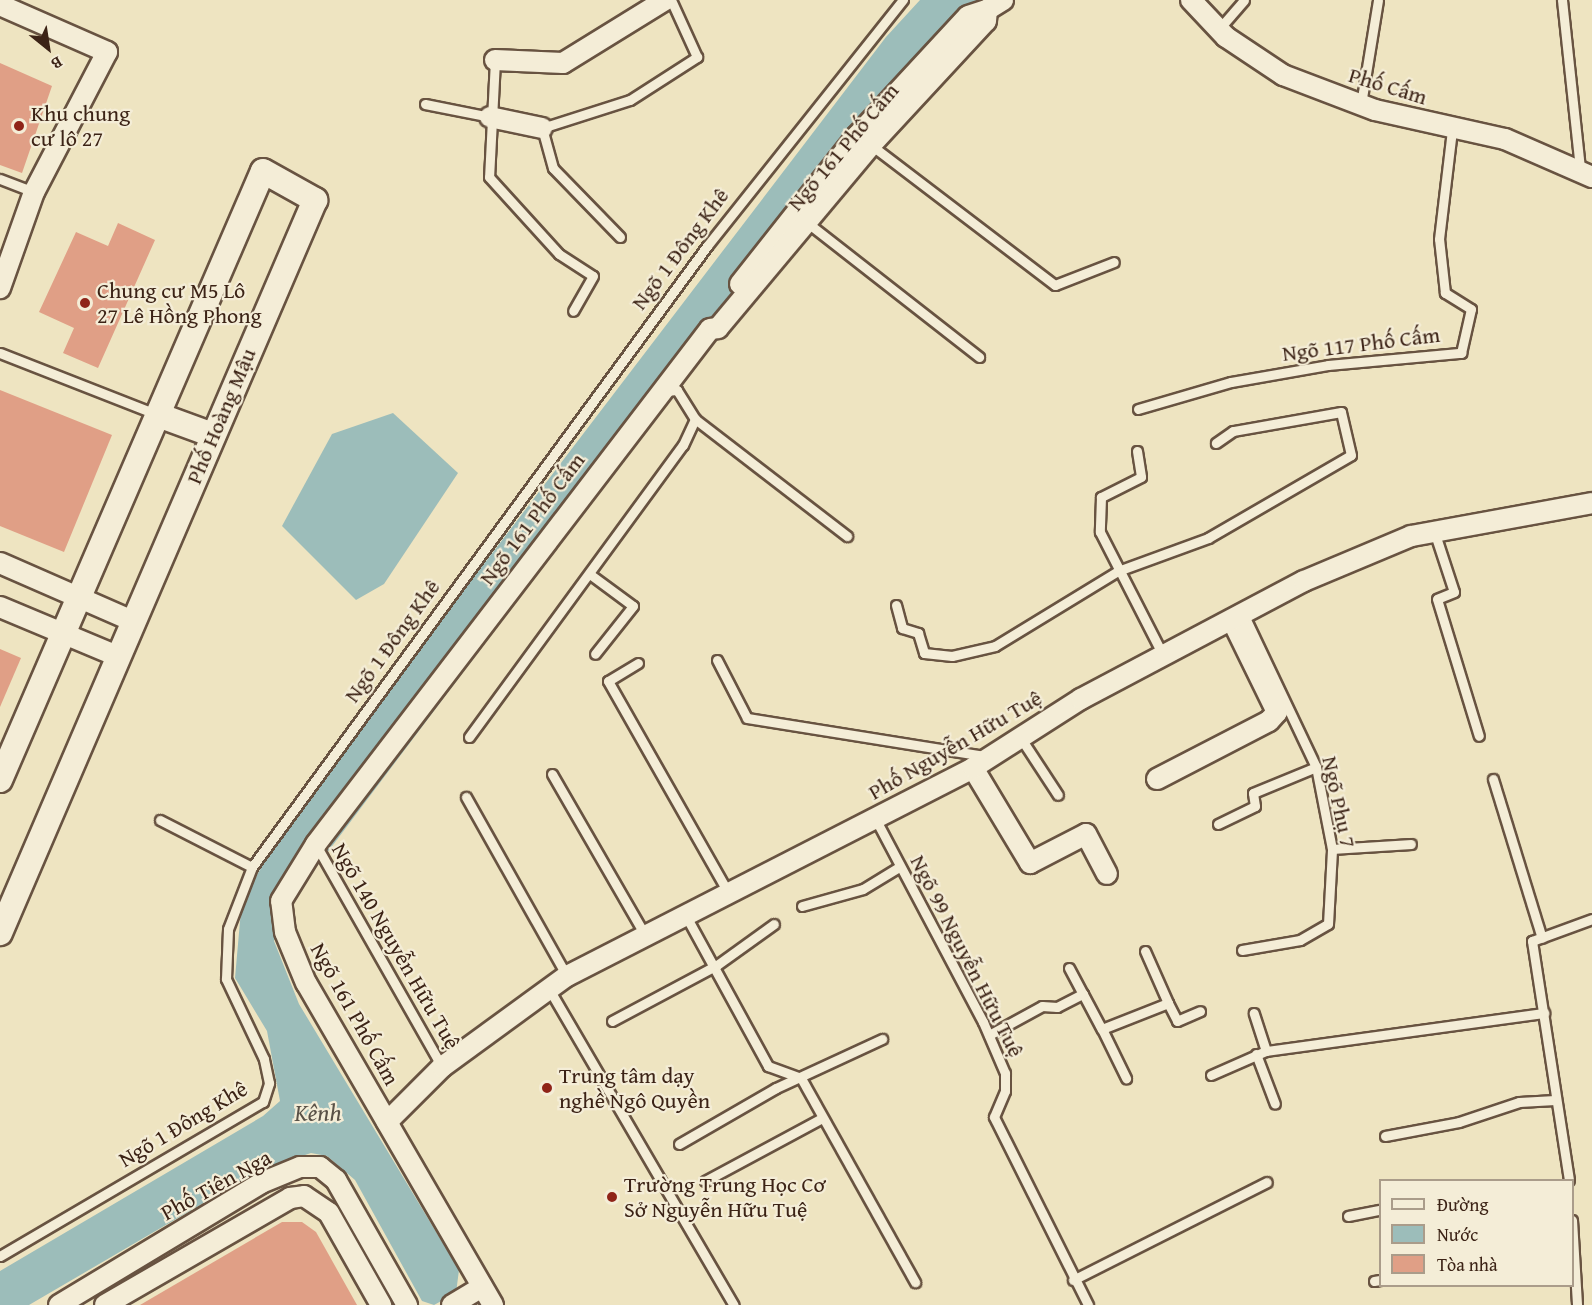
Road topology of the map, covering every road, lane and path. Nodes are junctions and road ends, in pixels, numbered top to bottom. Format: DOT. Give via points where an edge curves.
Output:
graph roads {
  1 [pos="665,0"];
  2 [pos="671,0"];
  3 [pos="903,0"];
  4 [pos="1191,0"];
  5 [pos="1244,0"];
  6 [pos="1378,0"];
  7 [pos="1562,0"];
  8 [pos="0,4"];
  9 [pos="995,5"];
  10 [pos="1219,29"];
  11 [pos="495,60"];
  12 [pos="425,104"];
  13 [pos="1360,104"];
  14 [pos="490,117"];
  15 [pos="542,128"];
  16 [pos="1452,130"];
  17 [pos="864,140"];
  18 [pos="1586,173"];
  19 [pos="0,179"];
  20 [pos="34,192"];
  21 [pos="809,224"];
  22 [pos="620,237"];
  23 [pos="772,256"];
  24 [pos="1114,262"];
  25 [pos="0,288"];
  26 [pos="573,311"];
  27 [pos="0,352"];
  28 [pos="979,357"];
  29 [pos="663,391"];
  30 [pos="1138,409"];
  31 [pos="158,415"];
  32 [pos="695,418"];
  33 [pos="213,435"];
  34 [pos="1216,443"];
  35 [pos="1137,451"];
  36 [pos="1592,503"];
  37 [pos="1434,531"];
  38 [pos="847,536"];
  39 [pos="0,563"];
  40 [pos="1118,571"];
  41 [pos="591,575"];
  42 [pos="79,597"];
  43 [pos="896,605"];
  44 [pos="0,607"];
  45 [pos="1238,616"];
  46 [pos="133,621"];
  47 [pos="63,633"];
  48 [pos="595,654"];
  49 [pos="117,656"];
  50 [pos="1164,657"];
  51 [pos="717,660"];
  52 [pos="638,663"];
  53 [pos="1019,735"];
  54 [pos="1479,736"];
  55 [pos="469,737"];
  56 [pos="978,762"];
  57 [pos="1316,766"];
  58 [pos="552,774"];
  59 [pos="1157,779"];
  60 [pos="1493,779"];
  61 [pos="0,780"];
  62 [pos="1058,795"];
  63 [pos="466,797"];
  64 [pos="876,819"];
  65 [pos="160,820"];
  66 [pos="1218,824"];
  67 [pos="315,844"];
  68 [pos="1411,844"];
  69 [pos="1332,849"];
  70 [pos="252,867"];
  71 [pos="899,867"];
  72 [pos="1107,874"];
  73 [pos="729,894"];
  74 [pos="802,906"];
  75 [pos="687,918"];
  76 [pos="1592,920"];
  77 [pos="774,924"];
  78 [pos="0,933"];
  79 [pos="1542,938"];
  80 [pos="647,939"];
  81 [pos="1145,951"];
  82 [pos="1242,951"];
  83 [pos="717,964"];
  84 [pos="1069,968"];
  85 [pos="567,976"];
  86 [pos="549,989"];
  87 [pos="1083,994"];
  88 [pos="1168,1003"];
  89 [pos="1200,1011"];
  90 [pos="1254,1013"];
  91 [pos="1544,1013"];
  92 [pos="612,1021"];
  93 [pos="1102,1029"];
  94 [pos="989,1035"];
  95 [pos="882,1039"];
  96 [pos="1261,1052"];
  97 [pos="442,1067"];
  98 [pos="1211,1076"];
  99 [pos="1126,1077"];
  100 [pos="801,1078"];
  101 [pos="1555,1100"];
  102 [pos="1275,1104"];
  103 [pos="822,1118"];
  104 [pos="387,1122"];
  105 [pos="1385,1136"];
  106 [pos="679,1144"];
  107 [pos="1569,1179"];
  108 [pos="705,1181"];
  109 [pos="1267,1182"];
  110 [pos="1379,1210"];
  111 [pos="1348,1216"];
  112 [pos="0,1256"];
  113 [pos="1574,1259"];
  114 [pos="1073,1280"];
  115 [pos="915,1282"];
  116 [pos="483,1287"];
  117 [pos="59,1305"];
  118 [pos="105,1305"];
  119 [pos="381,1305"];
  120 [pos="407,1305"];
  121 [pos="452,1305"];
  122 [pos="493,1305"];
  123 [pos="734,1305"];
  124 [pos="1088,1305"];
  125 [pos="1577,1305"];
  1 -- 11 [label="street" via="563,63"];
  2 -- 15 [label="lane" via="697,57 630,100"];
  3 -- 70 [label="lane, Ngõ 1 Đông Khê" via="706,246"];
  4 -- 10 [label="street, Phố Cấm"];
  5 -- 10 [label="lane"];
  6 -- 13 [label="lane"];
  7 -- 18 [label="lane"];
  8 -- 20 [label="street" via="107,52"];
  9 -- 17 [label="street" via="968,16"];
  10 -- 13 [label="street, Phố Cấm" via="1283,75"];
  11 -- 14 [label="lane"];
  12 -- 14 [label="lane"];
  13 -- 16 [label="street, Phố Cấm"];
  14 -- 15 [label="street"];
  14 -- 26 [label="lane" via="489,177 558,254 593,276"];
  15 -- 22 [label="lane" via="554,168"];
  16 -- 18 [label="street, Phố Cấm" via="1505,139"];
  16 -- 30 [label="lane, Ngõ 117 Phố Cấm" via="1439,239 1445,294 1471,309 1461,353 1317,366 1231,382"];
  17 -- 21 [label="street, Ngõ 161 Phố Cấm"];
  17 -- 23 [label="street"];
  17 -- 24 [label="lane" via="1055,285"];
  19 -- 20 [label="lane"];
  20 -- 25 [label="street"];
  21 -- 23 [label="street, Ngõ 161 Phố Cấm"];
  21 -- 28 [label="lane"];
  23 -- 29 [label="street, Ngõ 161 Phố Cấm" via="710,321 710,329"];
  27 -- 31 [label="lane"];
  29 -- 32 [label="lane" via="677,390"];
  29 -- 67 [label="street, Ngõ 161 Phố Cấm"];
  31 -- 33 [label="street"];
  31 -- 33 [label="street, Phố Hoàng Mậu" via="263,171 315,200"];
  31 -- 42 [label="street, Phố Hoàng Mậu"];
  32 -- 38 [label="lane"];
  32 -- 41 [label="lane" via="683,445"];
  33 -- 46 [label="street, Phố Hoàng Mậu"];
  34 -- 40 [label="lane" via="1233,431 1341,412 1351,455 1208,538"];
  35 -- 40 [label="lane" via="1141,477 1101,497 1100,532"];
  36 -- 37 [label="street, Phố Nguyễn Hữu Tuệ"];
  37 -- 45 [label="street, Phố Nguyễn Hữu Tuệ" via="1411,536 1304,580"];
  37 -- 54 [label="lane" via="1454,592 1437,599"];
  39 -- 42 [label="street"];
  40 -- 43 [label="lane" via="995,645 952,656 924,653 918,633 902,628"];
  40 -- 50 [label="lane"];
  41 -- 48 [label="lane" via="633,606"];
  41 -- 55 [label="lane"];
  42 -- 46 [label="street"];
  42 -- 47 [label="street, Phố Hoàng Mậu"];
  44 -- 47 [label="street"];
  45 -- 50 [label="street, Phố Nguyễn Hữu Tuệ"];
  45 -- 57 [label="lane, Ngõ Phụ 7"];
  45 -- 59 [label="street" via="1277,712 1269,721"];
  46 -- 49 [label="street, Phố Hoàng Mậu"];
  47 -- 49 [label="street"];
  47 -- 61 [label="street, Phố Hoàng Mậu"];
  49 -- 78 [label="street, Phố Hoàng Mậu"];
  50 -- 53 [label="street, Phố Nguyễn Hữu Tuệ"];
  51 -- 56 [label="lane" via="747,718"];
  52 -- 73 [label="lane" via="608,681"];
  53 -- 56 [label="street, Phố Nguyễn Hữu Tuệ"];
  53 -- 62 [label="lane"];
  56 -- 64 [label="street, Phố Nguyễn Hữu Tuệ"];
  56 -- 72 [label="street" via="1030,863 1086,834"];
  57 -- 66 [label="lane" via="1253,793 1256,806"];
  57 -- 69 [label="lane, Ngõ Phụ 7"];
  58 -- 80 [label="lane"];
  60 -- 79 [label="lane"];
  63 -- 85 [label="lane"];
  64 -- 71 [label="lane, Ngõ 99 Nguyễn Hữu Tuệ"];
  64 -- 73 [label="street, Phố Nguyễn Hữu Tuệ"];
  65 -- 70 [label="lane"];
  67 -- 97 [label="lane, Ngõ 140 Nguyễn Hữu Tuệ"];
  67 -- 104 [label="street, Ngõ 161 Phố Cấm" via="281,901 285,932 306,983"];
  68 -- 69 [label="lane"];
  69 -- 82 [label="lane, Ngõ Phụ 7" via="1328,924 1299,940"];
  70 -- 112 [label="lane, Ngõ 1 Đông Khê" via="228,929 226,979 264,1059 269,1083 263,1102"];
  71 -- 74 [label="lane" via="863,889"];
  71 -- 94 [label="lane, Ngõ 99 Nguyễn Hữu Tuệ"];
  73 -- 75 [label="street, Phố Nguyễn Hữu Tuệ"];
  75 -- 80 [label="street, Phố Nguyễn Hữu Tuệ"];
  75 -- 83 [label="lane"];
  76 -- 79 [label="lane"];
  77 -- 83 [label="lane"];
  79 -- 91 [label="lane" via="1533,941"];
  80 -- 85 [label="street, Phố Nguyễn Hữu Tuệ"];
  81 -- 88 [label="lane"];
  83 -- 92 [label="lane"];
  83 -- 100 [label="lane" via="768,1066"];
  84 -- 87 [label="lane"];
  85 -- 86 [label="street, Phố Nguyễn Hữu Tuệ"];
  86 -- 97 [label="street, Phố Nguyễn Hữu Tuệ"];
  86 -- 123 [label="lane"];
  87 -- 93 [label="lane"];
  87 -- 94 [label="lane" via="1057,1007 1042,1006"];
  88 -- 89 [label="lane" via="1177,1021"];
  88 -- 93 [label="lane"];
  90 -- 96 [label="lane"];
  91 -- 96 [label="lane"];
  91 -- 101 [label="lane"];
  93 -- 99 [label="lane"];
  94 -- 114 [label="lane, Ngõ 99 Nguyễn Hữu Tuệ" via="1005,1073 1005,1091 994,1117"];
  95 -- 100 [label="lane"];
  96 -- 98 [label="lane"];
  96 -- 102 [label="lane"];
  97 -- 104 [label="street, Phố Nguyễn Hữu Tuệ"];
  100 -- 103 [label="lane"];
  100 -- 106 [label="lane"];
  101 -- 105 [label="lane" via="1519,1102 1458,1122"];
  101 -- 107 [label="lane"];
  103 -- 108 [label="lane"];
  103 -- 115 [label="lane"];
  104 -- 116 [label="street, Ngõ 161 Phố Cấm"];
  109 -- 114 [label="lane"];
  110 -- 111 [label="lane"];
  113 -- 125 [label="lane"];
  114 -- 124 [label="lane, Ngõ 99 Nguyễn Hữu Tuệ"];
  116 -- 121 [label="street"];
  116 -- 122 [label="street, Ngõ 161 Phố Cấm"];
  117 -- 120 [label="street, Phố Tiên Nga" via="261,1183 300,1167 320,1167 336,1180"];
  118 -- 119 [label="street" via="290,1198 304,1196 328,1213"];
}
